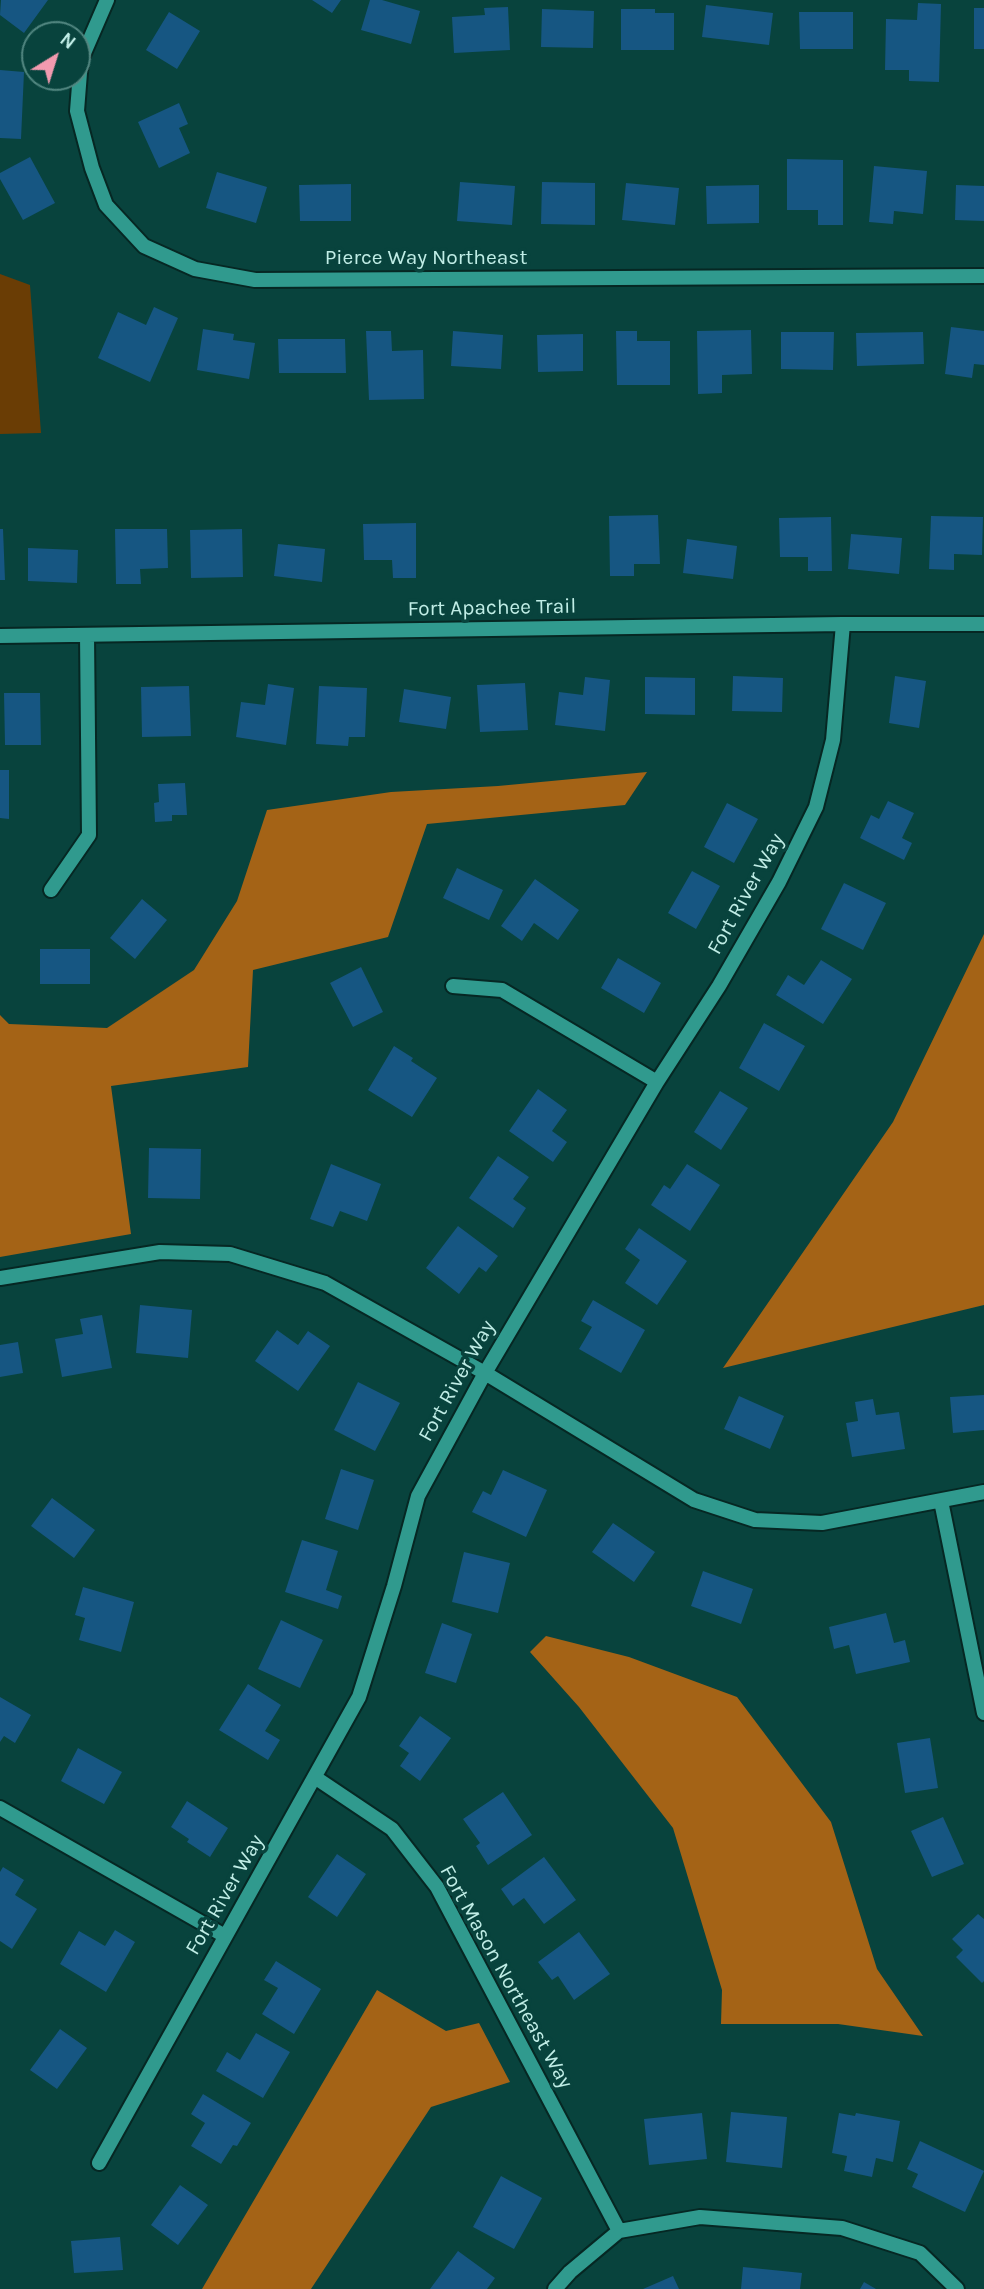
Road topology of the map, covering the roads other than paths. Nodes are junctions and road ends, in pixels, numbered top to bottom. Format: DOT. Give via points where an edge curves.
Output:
graph roads {
  1 [pos="107,0"];
  2 [pos="984,276"];
  3 [pos="843,624"];
  4 [pos="984,624"];
  5 [pos="87,635"];
  6 [pos="0,636"];
  7 [pos="51,890"];
  8 [pos="453,986"];
  9 [pos="657,1082"];
  10 [pos="0,1279"];
  11 [pos="485,1373"];
  12 [pos="984,1492"];
  13 [pos="941,1501"];
  14 [pos="984,1713"];
  15 [pos="316,1778"];
  16 [pos="0,1808"];
  17 [pos="225,1936"];
  18 [pos="99,2163"];
  19 [pos="620,2231"];
  20 [pos="555,2289"];
  21 [pos="957,2289"];
  1 -- 2 [label="street, Pierce Way Northeast" via="82,60 77,111 92,168 106,205 144,246 195,269 255,280"];
  3 -- 4 [label="street, Fort Apachee Trail"];
  3 -- 5 [label="street, Fort Apachee Trail"];
  3 -- 9 [label="street, Fort River Way" via="833,740 816,807 719,986"];
  5 -- 6 [label="street, Fort Apachee Trail"];
  5 -- 7 [label="street" via="89,835"];
  8 -- 9 [label="street" via="502,990"];
  9 -- 11 [label="street, Fort River Way"];
  10 -- 11 [label="street" via="160,1252 230,1254 325,1283"];
  11 -- 13 [label="street" via="694,1500 755,1520 822,1523"];
  11 -- 15 [label="street, Fort River Way" via="418,1496 359,1698"];
  12 -- 13 [label="street"];
  13 -- 14 [label="street"];
  15 -- 17 [label="street, Fort River Way"];
  15 -- 19 [label="street, Fort Mason Northeast Way" via="392,1829 437,1887"];
  16 -- 17 [label="street"];
  17 -- 18 [label="street, Fort River Way"];
  19 -- 20 [label="street"];
  19 -- 21 [label="street" via="700,2217 842,2228 920,2253"];
}
